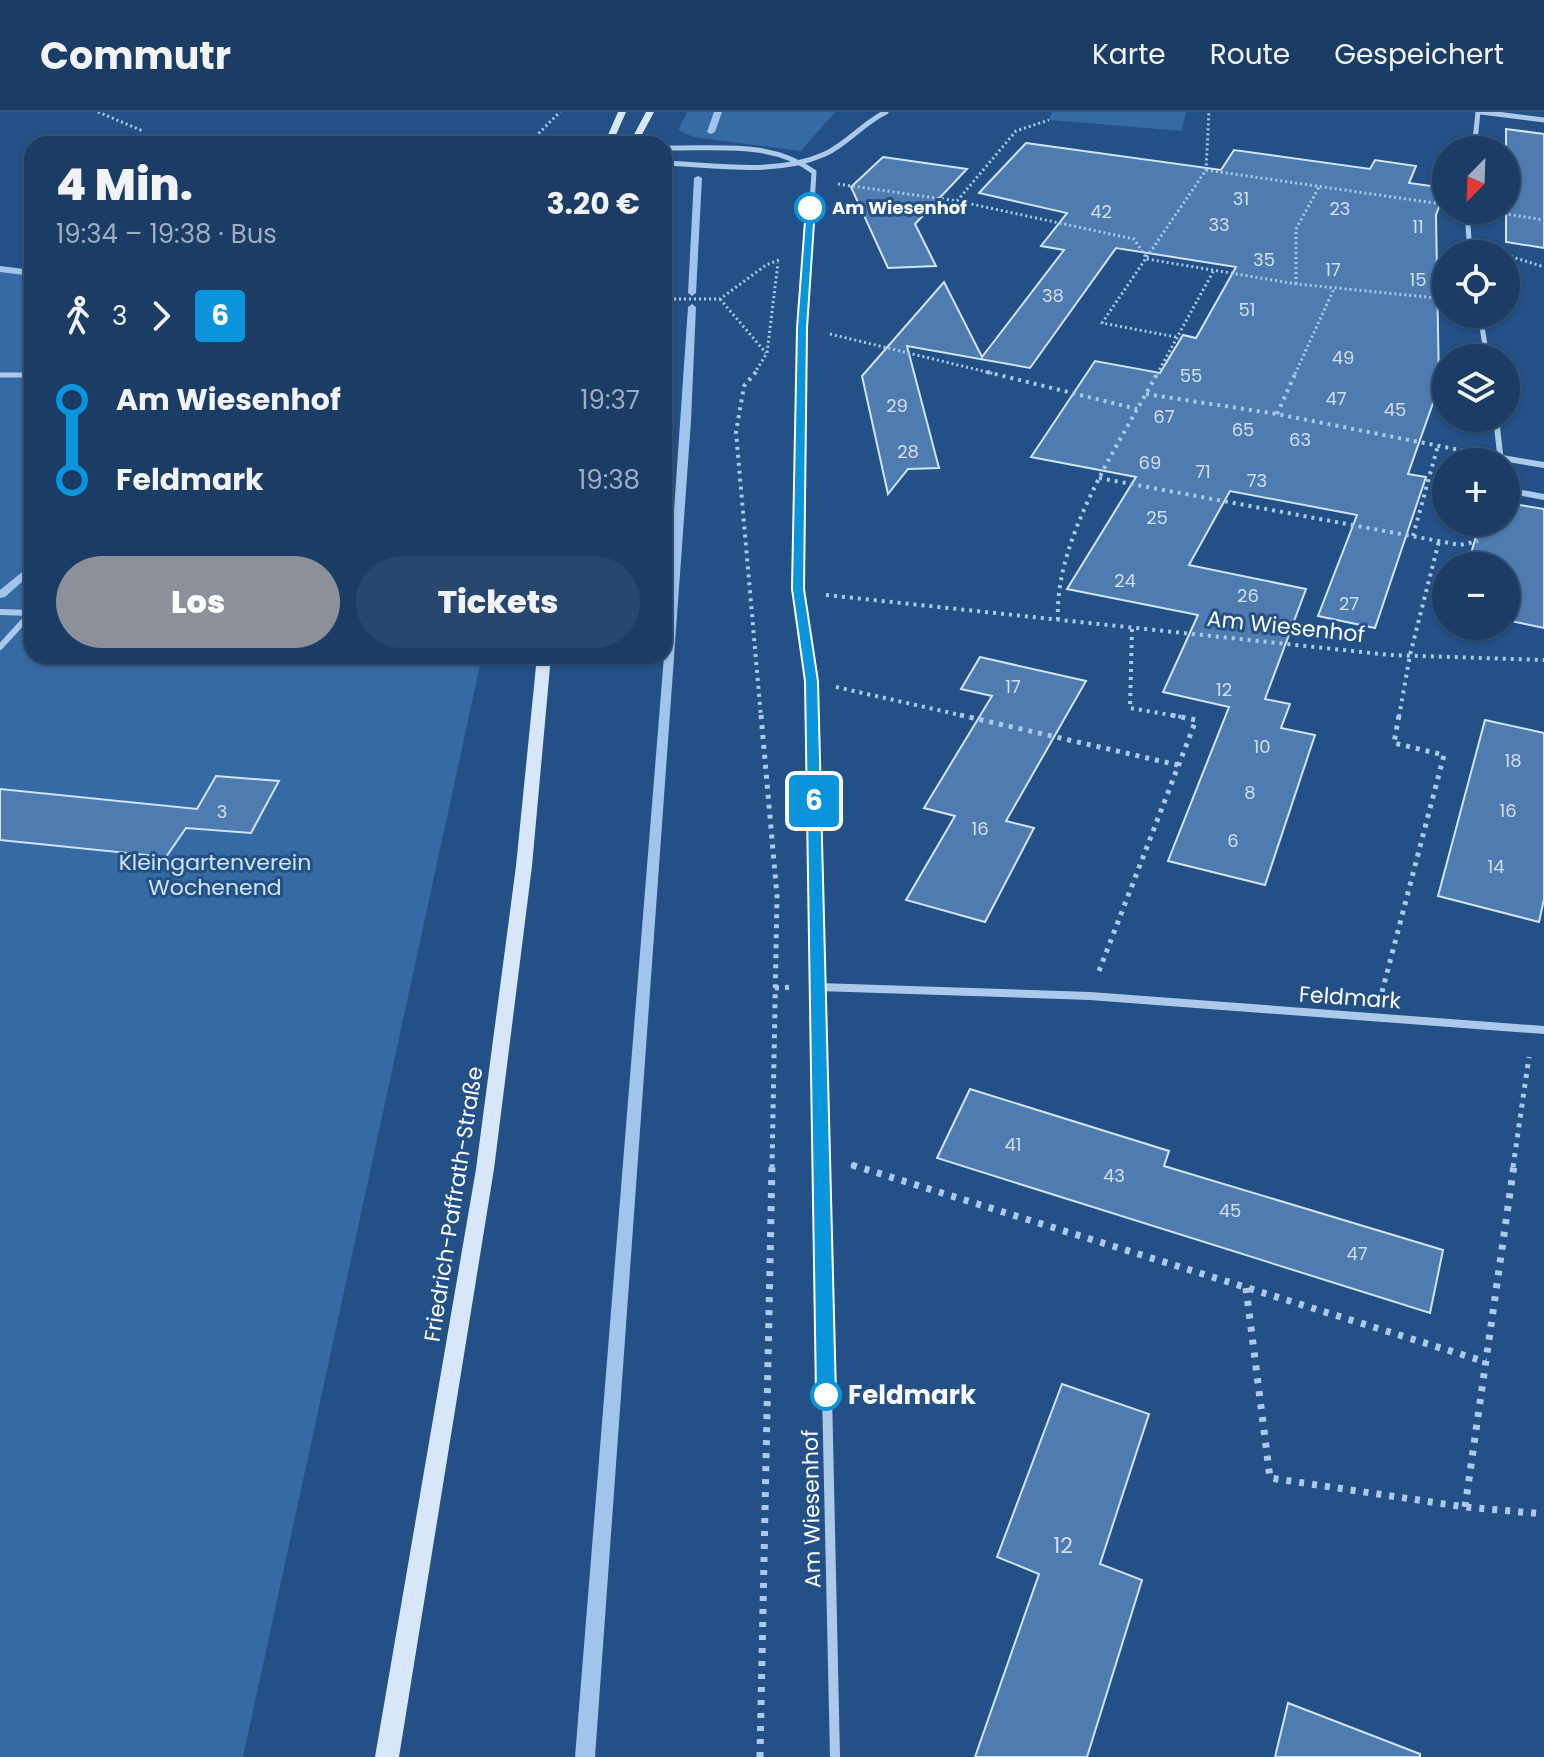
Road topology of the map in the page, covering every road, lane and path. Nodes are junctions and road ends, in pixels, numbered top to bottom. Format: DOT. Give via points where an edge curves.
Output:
graph roads {
  1 [pos="98,112"];
  2 [pos="560,112"];
  3 [pos="622,112"];
  4 [pos="650,112"];
  5 [pos="886,112"];
  6 [pos="1209,112"];
  7 [pos="1480,112"];
  8 [pos="1049,120"];
  9 [pos="1544,120"];
  10 [pos="143,131"];
  11 [pos="536,136"];
  12 [pos="612,136"];
  13 [pos="637,136"];
  14 [pos="1476,136"];
  15 [pos="672,148"];
  16 [pos="805,162"];
  17 [pos="672,163"];
  18 [pos="1206,170"];
  19 [pos="832,183"];
  20 [pos="1319,187"];
  21 [pos="957,201"];
  22 [pos="1432,203"];
  23 [pos="1520,216"];
  24 [pos="1544,220"];
  25 [pos="781,245"];
  26 [pos="1147,259"];
  27 [pos="1520,259"];
  28 [pos="781,260"];
  29 [pos="1544,267"];
  30 [pos="1214,270"];
  31 [pos="1296,284"];
  32 [pos="1329,287"];
  33 [pos="1432,298"];
  34 [pos="672,299"];
  35 [pos="720,299"];
  36 [pos="802,328"];
  37 [pos="1176,337"];
  38 [pos="767,353"];
  39 [pos="0,375"];
  40 [pos="24,375"];
  41 [pos="1146,394"];
  42 [pos="1137,409"];
  43 [pos="1277,414"];
  44 [pos="1438,445"];
  45 [pos="1451,448"];
  46 [pos="1520,462"];
  47 [pos="1544,465"];
  48 [pos="1099,478"];
  49 [pos="1520,493"];
  50 [pos="1544,497"];
  51 [pos="1413,536"];
  52 [pos="1439,541"];
  53 [pos="1478,541"];
  54 [pos="798,589"];
  55 [pos="0,612"];
  56 [pos="24,613"];
  57 [pos="1058,620"];
  58 [pos="24,622"];
  59 [pos="1132,629"];
  60 [pos="0,647"];
  61 [pos="1410,655"];
  62 [pos="1544,660"];
  63 [pos="543,664"];
  64 [pos="811,681"];
  65 [pos="1178,765"];
  66 [pos="818,987"];
  67 [pos="1090,996"];
  68 [pos="1375,1017"];
  69 [pos="1533,1029"];
  70 [pos="1544,1030"];
  71 [pos="820,1155"];
  72 [pos="1246,1288"];
  73 [pos="1486,1362"];
  74 [pos="1465,1507"];
  75 [pos="1544,1514"];
  76 [pos="387,1757"];
  77 [pos="760,1757"];
  78 [pos="835,1757"];
  1 -- 10 [label="path"];
  2 -- 11 [label="path"];
  3 -- 12 [label="main road"];
  4 -- 13 [label="main road"];
  5 -- 16 [label="street" via="860,126 840,147"];
  6 -- 18 [label="path"];
  7 -- 9 [label="street"];
  7 -- 14 [label="street"];
  8 -- 21 [label="path" via="1016,131"];
  15 -- 16 [label="street" via="774,152"];
  16 -- 17 [label="street"];
  16 -- 36 [label="street, Am Wiesenhof" via="815,183"];
  18 -- 20 [label="path"];
  18 -- 26 [label="path"];
  19 -- 21 [label="path"];
  20 -- 22 [label="path"];
  20 -- 31 [label="path" via="1296,229"];
  21 -- 26 [label="path" via="1134,239"];
  23 -- 24 [label="path"];
  25 -- 28 [label="path"];
  26 -- 30 [label="path"];
  26 -- 37 [label="path" via="1102,323"];
  27 -- 29 [label="path"];
  28 -- 35 [label="path"];
  28 -- 38 [label="path"];
  30 -- 31 [label="path"];
  30 -- 37 [label="path"];
  31 -- 32 [label="path"];
  32 -- 33 [label="path"];
  32 -- 43 [label="path" via="1333,291"];
  34 -- 35 [label="path"];
  35 -- 38 [label="path"];
  36 -- 42 [label="path"];
  36 -- 54 [label="street, Am Wiesenhof"];
  37 -- 41 [label="path"];
  38 -- 77 [label="path" via="744,386 736,432 777,896"];
  39 -- 40 [label="lane"];
  41 -- 42 [label="path"];
  41 -- 43 [label="path"];
  42 -- 48 [label="path"];
  43 -- 44 [label="path"];
  44 -- 45 [label="path"];
  44 -- 51 [label="path"];
  46 -- 47 [label="street"];
  48 -- 51 [label="path"];
  48 -- 57 [label="path" via="1078,519 1057,601"];
  49 -- 50 [label="street"];
  51 -- 52 [label="path"];
  52 -- 53 [label="path"];
  52 -- 61 [label="path"];
  54 -- 57 [label="path, Am Wiesenhof"];
  54 -- 64 [label="street, Am Wiesenhof"];
  55 -- 56 [label="street"];
  57 -- 59 [label="path, Am Wiesenhof"];
  58 -- 60 [label="street"];
  59 -- 61 [label="path, Am Wiesenhof"];
  59 -- 65 [label="path" via="1130,708 1196,720"];
  61 -- 62 [label="path, Am Wiesenhof"];
  61 -- 68 [label="path" via="1394,743 1444,755"];
  63 -- 76 [label="main road, Friedrich-Paffrath-Straße" via="524,866 485,1169"];
  64 -- 65 [label="path"];
  64 -- 66 [label="street, Am Wiesenhof"];
  65 -- 67 [label="path"];
  66 -- 67 [label="street, Feldmark"];
  66 -- 71 [label="street, Am Wiesenhof"];
  67 -- 68 [label="street, Feldmark"];
  68 -- 69 [label="street, Feldmark"];
  69 -- 70 [label="street, Feldmark"];
  69 -- 73 [label="path"];
  71 -- 72 [label="path"];
  71 -- 78 [label="street, Am Wiesenhof"];
  72 -- 73 [label="path"];
  72 -- 74 [label="path" via="1270,1478"];
  73 -- 74 [label="path"];
  74 -- 75 [label="path"];
}
